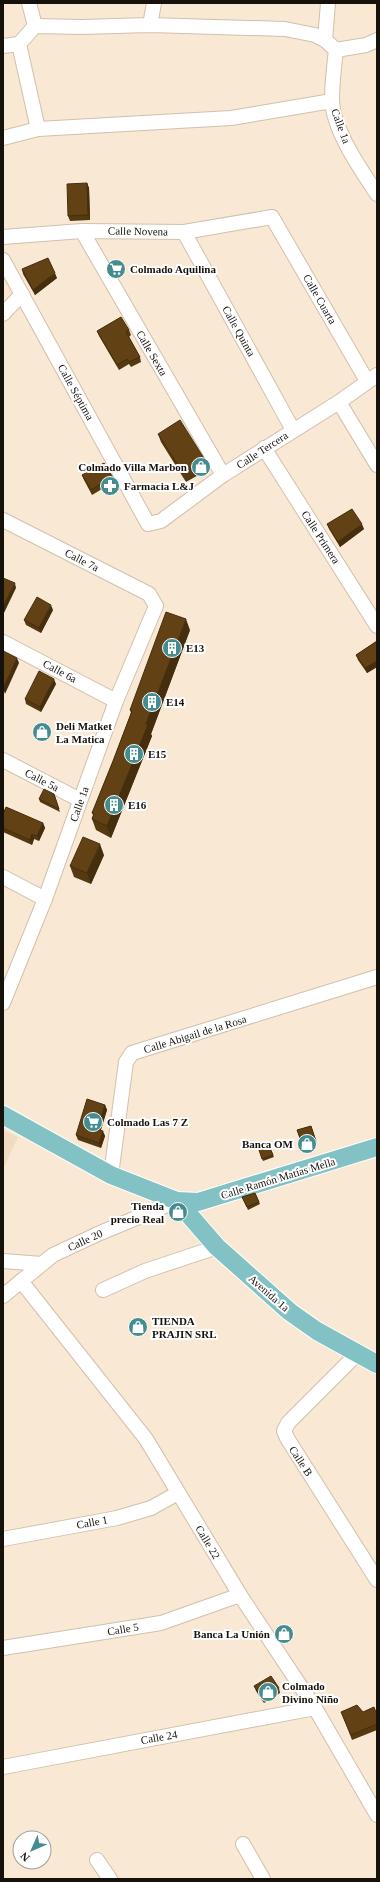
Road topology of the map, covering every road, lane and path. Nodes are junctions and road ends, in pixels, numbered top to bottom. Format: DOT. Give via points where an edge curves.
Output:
graph roads {
  1 [pos="29,3"];
  2 [pos="154,3"];
  3 [pos="328,3"];
  4 [pos="150,25"];
  5 [pos="35,26"];
  6 [pos="325,40"];
  7 [pos="377,40"];
  8 [pos="19,44"];
  9 [pos="3,46"];
  10 [pos="336,50"];
  11 [pos="332,101"];
  12 [pos="38,129"];
  13 [pos="3,138"];
  14 [pos="377,194"];
  15 [pos="272,217"];
  16 [pos="82,231"];
  17 [pos="184,232"];
  18 [pos="3,237"];
  19 [pos="3,260"];
  20 [pos="22,294"];
  21 [pos="3,314"];
  22 [pos="372,378"];
  23 [pos="339,402"];
  24 [pos="293,430"];
  25 [pos="264,448"];
  26 [pos="377,464"];
  27 [pos="223,475"];
  28 [pos="3,520"];
  29 [pos="148,524"];
  30 [pos="156,606"];
  31 [pos="377,626"];
  32 [pos="3,642"];
  33 [pos="116,701"];
  34 [pos="3,760"];
  35 [pos="80,800"];
  36 [pos="3,877"];
  37 [pos="45,899"];
  38 [pos="377,977"];
  39 [pos="4,999"];
  40 [pos="3,1114"];
  41 [pos="377,1147"];
  42 [pos="111,1175"];
  43 [pos="177,1201"];
  44 [pos="217,1247"];
  45 [pos="3,1261"];
  46 [pos="42,1264"];
  47 [pos="21,1281"];
  48 [pos="103,1290"];
  49 [pos="3,1296"];
  50 [pos="357,1354"];
  51 [pos="377,1364"];
  52 [pos="178,1493"];
  53 [pos="3,1539"];
  54 [pos="377,1580"];
  55 [pos="240,1595"];
  56 [pos="3,1648"];
  57 [pos="315,1708"];
  58 [pos="3,1767"];
  59 [pos="377,1815"];
  60 [pos="243,1844"];
  61 [pos="97,1860"];
  62 [pos="110,1879"];
  63 [pos="263,1879"];
  1 -- 5 [label="street"];
  2 -- 4 [label="street"];
  3 -- 6 [label="street"];
  4 -- 5 [label="street"];
  4 -- 6 [label="street" via="285,29 315,35"];
  5 -- 8 [label="street"];
  6 -- 10 [label="street"];
  7 -- 10 [label="street" via="366,45"];
  8 -- 9 [label="street"];
  8 -- 12 [label="street"];
  10 -- 11 [label="street, Calle 1a"];
  11 -- 12 [label="street" via="231,118"];
  11 -- 14 [label="street, Calle 1a" via="338,126 356,163"];
  12 -- 13 [label="street"];
  15 -- 17 [label="street, Calle Novena"];
  15 -- 22 [label="street, Calle Cuarta"];
  16 -- 17 [label="street, Calle Novena"];
  16 -- 18 [label="street, Calle Novena"];
  16 -- 27 [label="street, Calle Sexta"];
  17 -- 24 [label="street, Calle Quinta"];
  19 -- 20 [label="street, Calle Séptima"];
  20 -- 21 [label="street"];
  20 -- 29 [label="street, Calle Séptima"];
  22 -- 23 [label="street, Calle Tercera"];
  23 -- 24 [label="street, Calle Tercera"];
  23 -- 26 [label="street"];
  24 -- 25 [label="street, Calle Tercera"];
  25 -- 27 [label="street, Calle Tercera"];
  25 -- 31 [label="street, Calle Primera"];
  27 -- 29 [label="street, Calle Tercera" via="161,521"];
  28 -- 30 [label="street, Calle 7a" via="149,594"];
  30 -- 33 [label="street, Calle 1a"];
  32 -- 33 [label="street, Calle 6a"];
  33 -- 35 [label="street, Calle 1a"];
  34 -- 35 [label="street, Calle 5a"];
  35 -- 37 [label="street, Calle 1a"];
  36 -- 37 [label="street"];
  37 -- 39 [label="street, Calle 1a"];
  38 -- 42 [label="street, Calle Abigail de la Rosa" via="132,1053 126,1062"];
  40 -- 42 [label="main road"];
  41 -- 43 [label="main road, Calle Ramón Matías Mella" via="198,1202"];
  42 -- 43 [label="main road"];
  43 -- 44 [label="main road, Avenida 1a"];
  43 -- 46 [label="street, Calle 20" via="93,1236 53,1255"];
  44 -- 48 [label="street" via="145,1271"];
  44 -- 50 [label="main road, Avenida 1a" via="290,1312"];
  45 -- 46 [label="street"];
  46 -- 47 [label="street, Calle 20"];
  47 -- 49 [label="street, Calle 20"];
  47 -- 52 [label="street, Calle 22" via="146,1438"];
  50 -- 51 [label="main road, Avenida 1a"];
  50 -- 54 [label="street, Calle B" via="288,1423 284,1431 286,1438"];
  52 -- 53 [label="street, Calle 1" via="150,1508 117,1518"];
  52 -- 55 [label="street, Calle 22"];
  55 -- 56 [label="street, Calle 5" via="161,1623"];
  55 -- 57 [label="street, Calle 22"];
  57 -- 58 [label="street, Calle 24"];
  57 -- 59 [label="street, Calle 22"];
  60 -- 63 [label="street"];
  61 -- 62 [label="street"];
}
